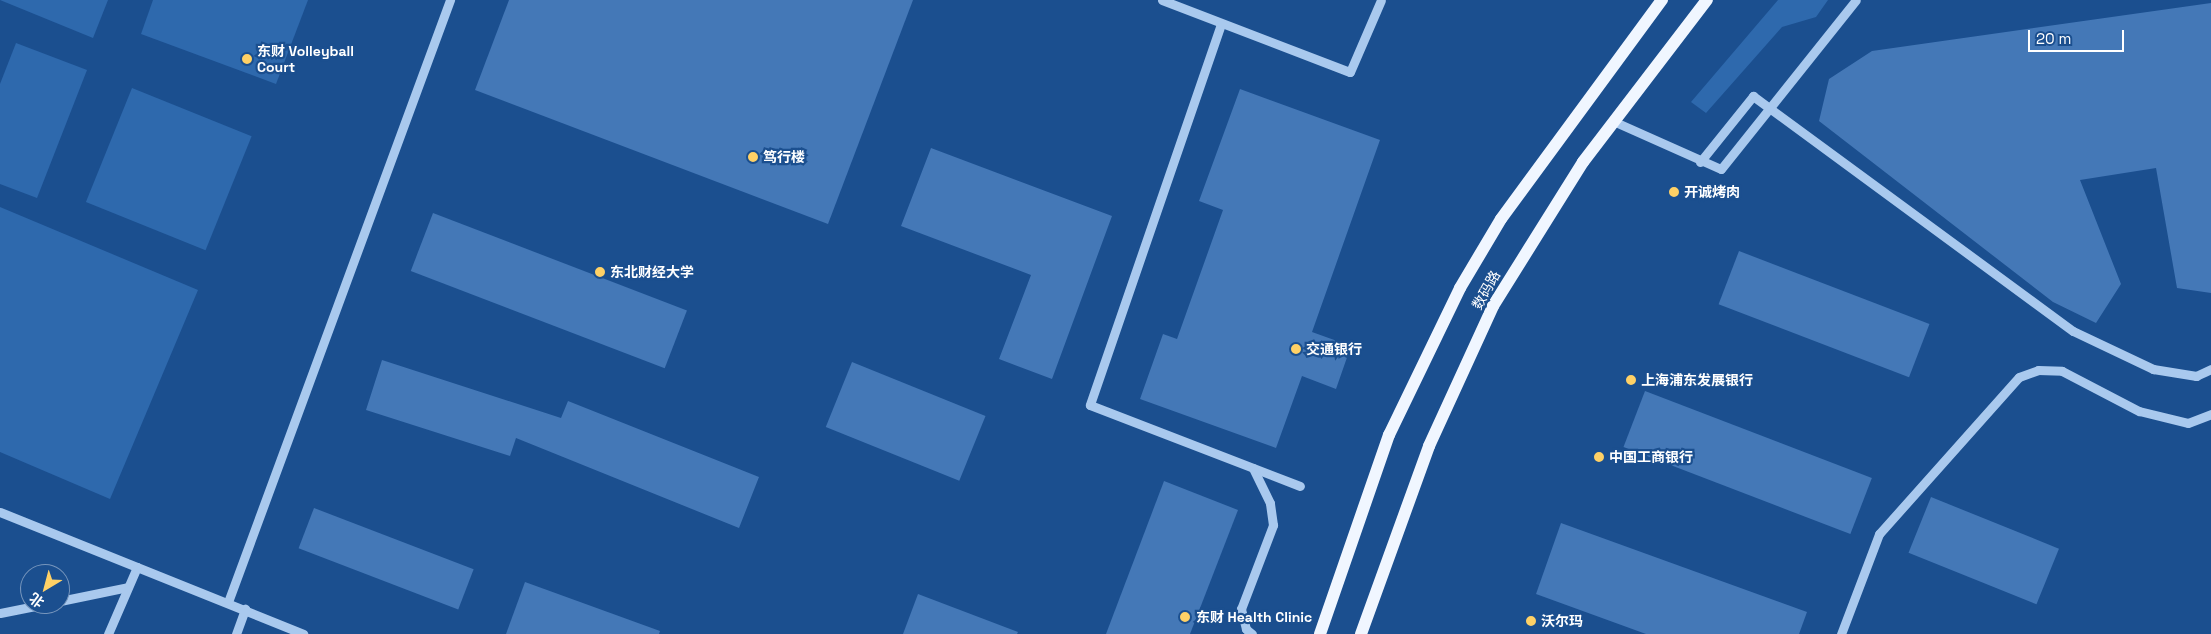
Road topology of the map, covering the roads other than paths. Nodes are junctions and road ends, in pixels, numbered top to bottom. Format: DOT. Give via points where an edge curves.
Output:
graph roads {
  1 [pos="450,0"];
  2 [pos="1162,0"];
  3 [pos="1381,0"];
  4 [pos="1662,0"];
  5 [pos="1707,0"];
  6 [pos="1856,0"];
  7 [pos="1221,24"];
  8 [pos="1770,106"];
  9 [pos="1613,121"];
  10 [pos="1700,162"];
  11 [pos="2211,369"];
  12 [pos="2211,414"];
  13 [pos="1252,468"];
  14 [pos="1300,486"];
  15 [pos="0,512"];
  16 [pos="137,567"];
  17 [pos="128,587"];
  18 [pos="70,599"];
  19 [pos="228,602"];
  20 [pos="20,609"];
  21 [pos="245,609"];
  22 [pos="0,613"];
  23 [pos="108,634"];
  24 [pos="236,634"];
  25 [pos="303,634"];
  26 [pos="1252,634"];
  27 [pos="1320,634"];
  28 [pos="1361,634"];
  29 [pos="1841,634"];
  1 -- 19 [label="street"];
  2 -- 7 [label="street"];
  3 -- 7 [label="street" via="1350,72"];
  4 -- 27 [label="main road, 数码路" via="1507,211 1460,288 1389,435"];
  5 -- 9 [label="main road, 数码路"];
  6 -- 8 [label="street"];
  7 -- 13 [label="street" via="1090,405"];
  8 -- 10 [label="street" via="1721,169"];
  8 -- 10 [label="street" via="1753,96"];
  8 -- 11 [label="street" via="2073,331 2153,370 2196,376"];
  9 -- 10 [label="street"];
  9 -- 28 [label="main road, 数码路" via="1533,239 1458,378"];
  12 -- 29 [label="street" via="2188,423 2138,412 2062,371 2038,370 2019,377 1879,534"];
  13 -- 14 [label="street"];
  13 -- 26 [label="street" via="1270,503 1273,525 1242,609 1246,628"];
  15 -- 16 [label="street"];
  16 -- 17 [label="street"];
  16 -- 19 [label="street"];
  17 -- 18 [label="street"];
  17 -- 23 [label="street"];
  19 -- 21 [label="street"];
  20 -- 22 [label="street"];
  21 -- 24 [label="street"];
  21 -- 25 [label="street"];
}
